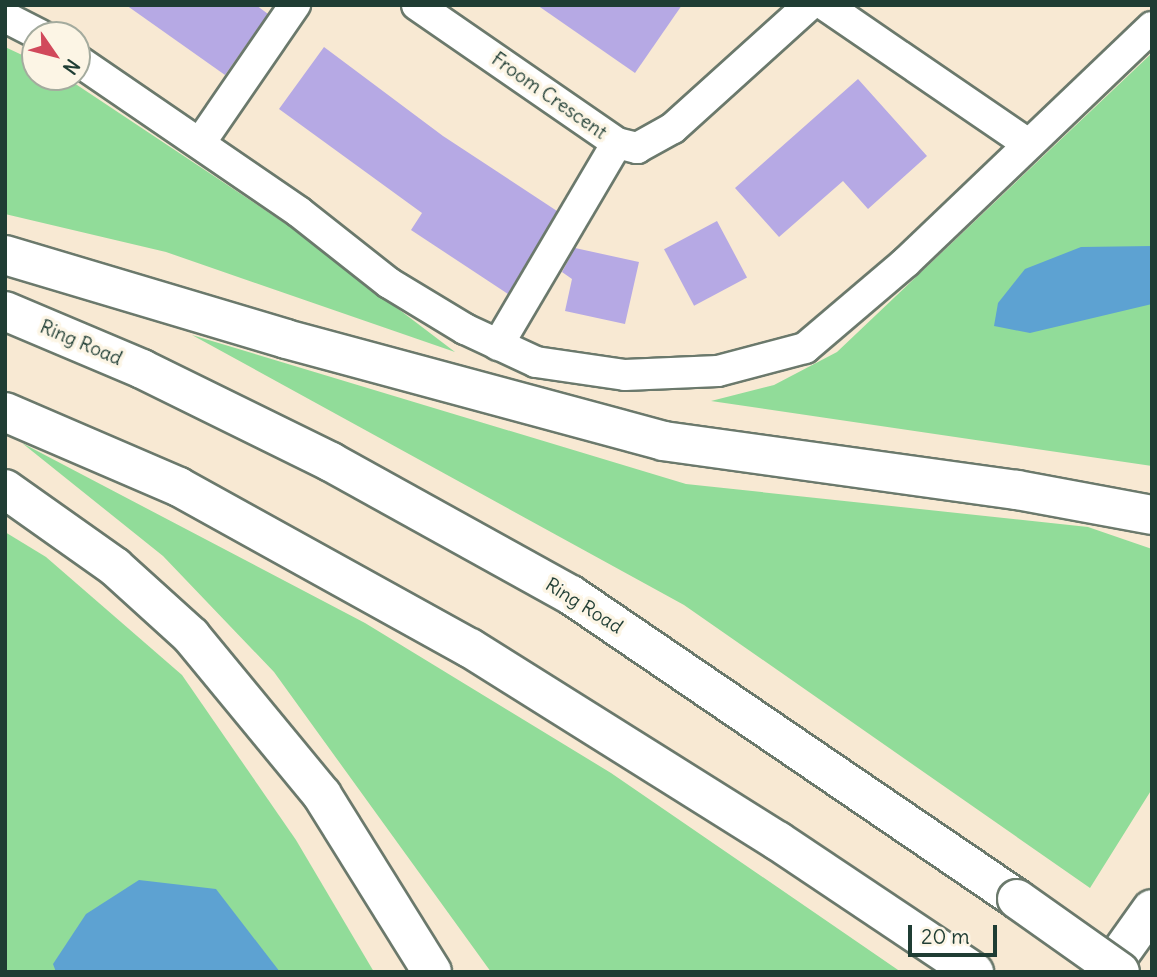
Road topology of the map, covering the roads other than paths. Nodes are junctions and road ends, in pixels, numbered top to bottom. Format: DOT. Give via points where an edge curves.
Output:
graph roads {
  1 [pos="295,5"];
  2 [pos="417,5"];
  3 [pos="809,5"];
  4 [pos="825,5"];
  5 [pos="5,18"];
  6 [pos="21,26"];
  7 [pos="1152,27"];
  8 [pos="91,69"];
  9 [pos="200,143"];
  10 [pos="617,143"];
  11 [pos="1028,144"];
  12 [pos="5,255"];
  13 [pos="5,311"];
  14 [pos="498,345"];
  15 [pos="5,412"];
  16 [pos="5,489"];
  17 [pos="1152,515"];
  18 [pos="1152,909"];
  19 [pos="973,971"];
  20 [pos="432,972"];
  21 [pos="1107,972"];
  22 [pos="1120,972"];
  1 -- 9 [label="street"];
  2 -- 10 [label="street, Froom Crescent"];
  3 -- 10 [label="street, Froom Crescent" via="673,128 638,148"];
  4 -- 11 [label="street"];
  5 -- 6 [label="street"];
  7 -- 11 [label="street"];
  8 -- 9 [label="street"];
  9 -- 14 [label="street" via="389,283"];
  10 -- 14 [label="street"];
  11 -- 14 [label="street" via="906,262 805,348 718,371 625,375 536,362"];
  12 -- 17 [label="highway" via="663,441 1017,490"];
  13 -- 22 [label="highway, Ring Road, bridge" via="142,369 331,462 571,595"];
  15 -- 19 [label="highway" via="179,488 470,648 778,841"];
  16 -- 20 [label="highway" via="115,567 191,636 322,795"];
  18 -- 21 [label="highway"];
}
